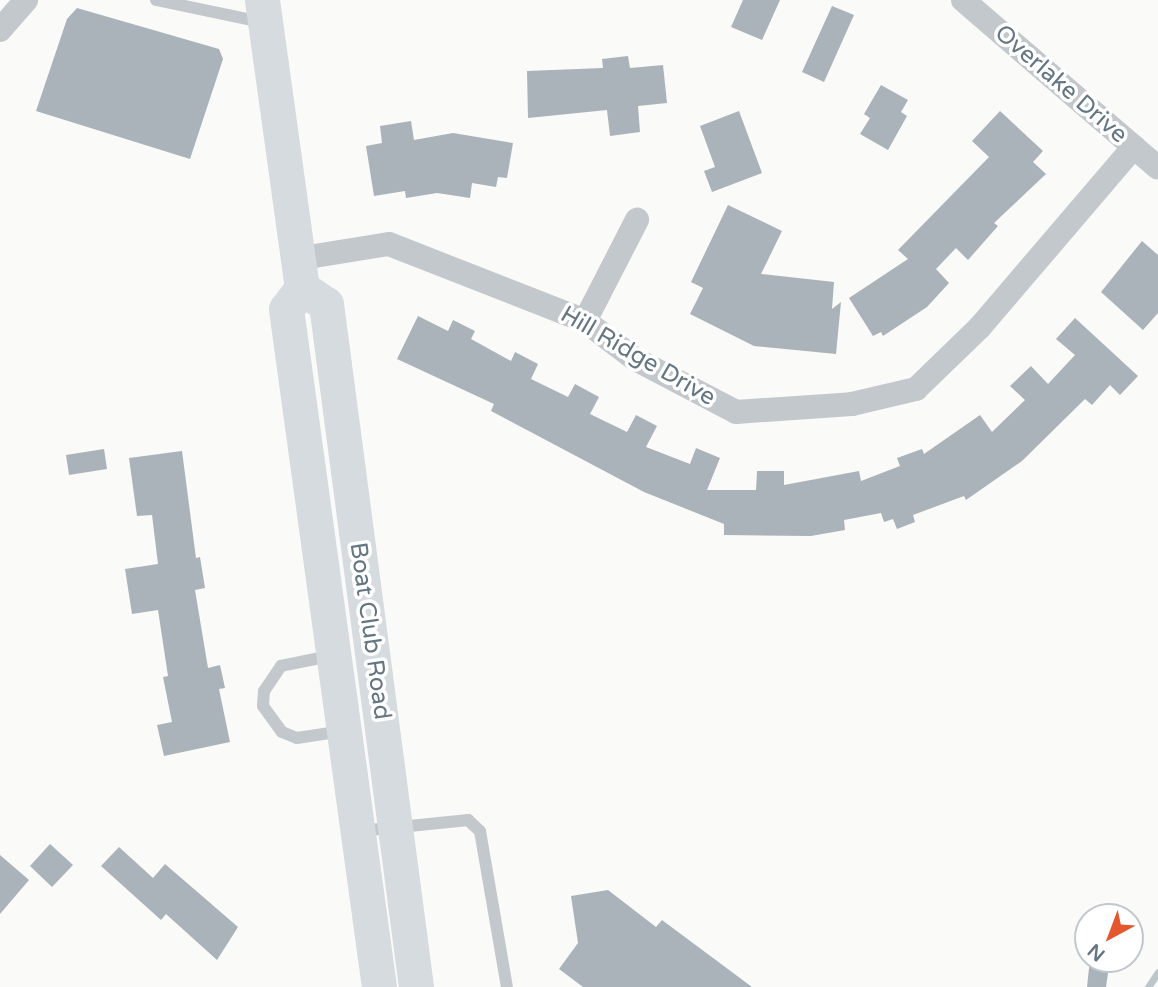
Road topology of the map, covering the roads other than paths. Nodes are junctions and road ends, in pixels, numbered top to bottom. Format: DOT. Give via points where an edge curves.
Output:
graph roads {
  1 [pos="26,0"];
  2 [pos="156,0"];
  3 [pos="963,0"];
  4 [pos="264,11"];
  5 [pos="0,30"];
  6 [pos="1134,147"];
  7 [pos="1158,168"];
  8 [pos="637,220"];
  9 [pos="299,273"];
  10 [pos="585,321"];
  11 [pos="334,655"];
  12 [pos="345,731"];
  13 [pos="397,830"];
  14 [pos="359,831"];
  15 [pos="379,987"];
  16 [pos="416,987"];
  17 [pos="507,987"];
  1 -- 5 [label="street"];
  2 -- 4 [label="lane"];
  3 -- 6 [label="street, Overlake Drive"];
  4 -- 9 [label="main road"];
  6 -- 7 [label="street, Overlake Drive"];
  6 -- 10 [label="street, Hill Ridge Drive" via="980,327 916,389 852,404 736,412 635,359"];
  8 -- 10 [label="street"];
  9 -- 10 [label="street, Hill Ridge Drive" via="389,244"];
  9 -- 11 [label="main road, Boat Club Road" via="286,309"];
  9 -- 13 [label="main road, Boat Club Road" via="326,304"];
  11 -- 12 [label="main road, Boat Club Road"];
  11 -- 12 [label="lane" via="281,666 264,691 263,706 282,733 297,738"];
  12 -- 14 [label="main road, Boat Club Road"];
  13 -- 14 [label="lane"];
  13 -- 16 [label="main road, Boat Club Road"];
  13 -- 17 [label="lane" via="468,820 480,831"];
  14 -- 15 [label="main road, Boat Club Road"];
}
